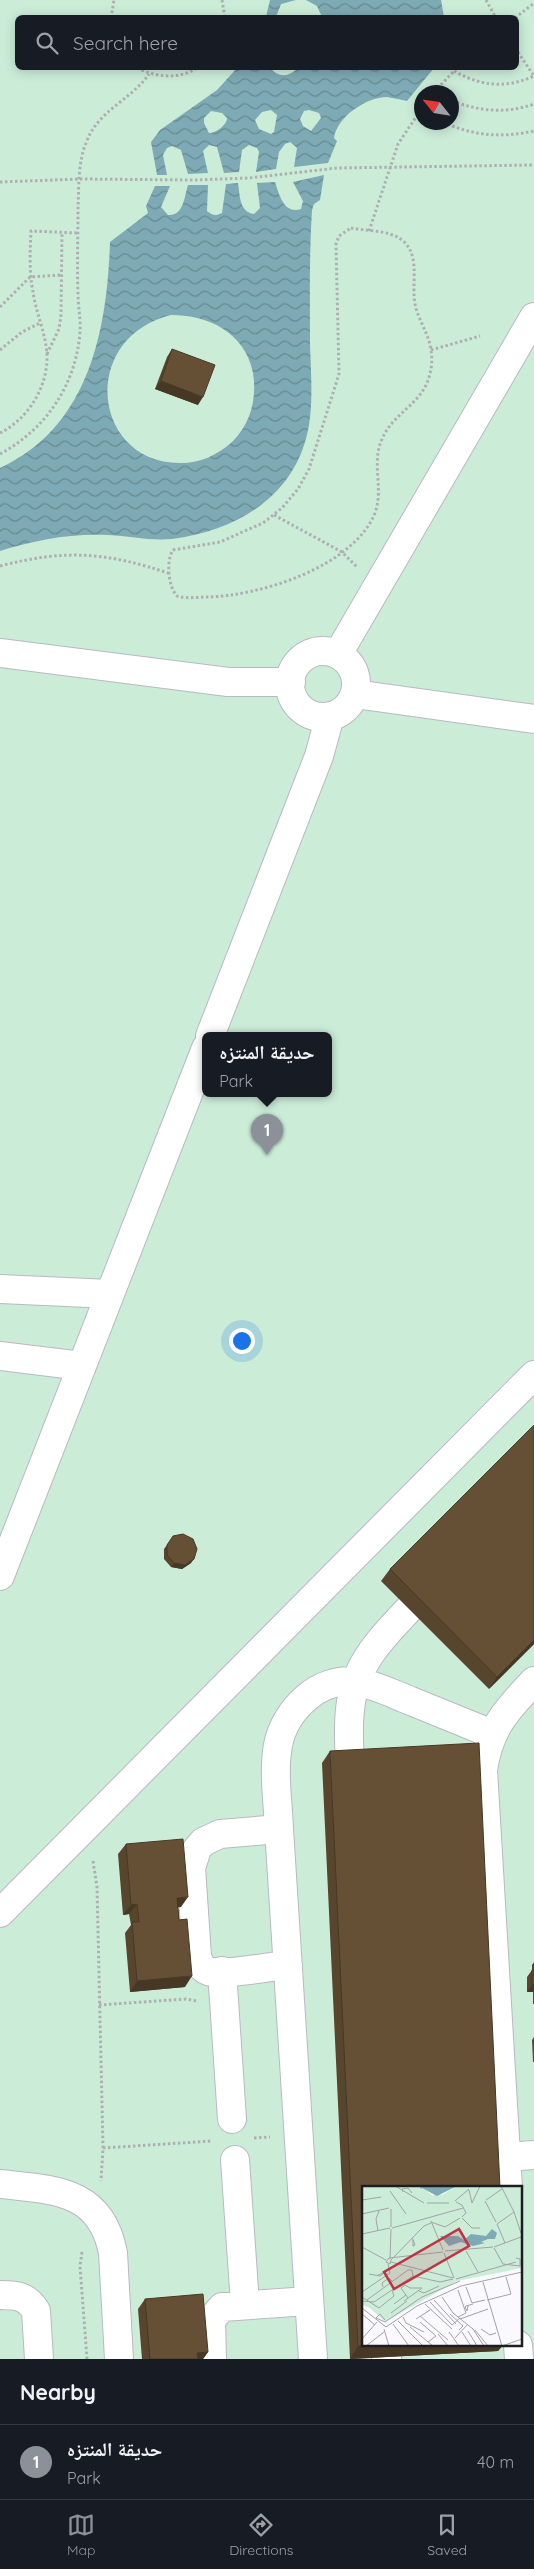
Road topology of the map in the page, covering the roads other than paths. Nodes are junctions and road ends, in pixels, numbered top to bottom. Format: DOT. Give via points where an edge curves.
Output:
graph roads {
  1 [pos="534,317"];
  2 [pos="0,654"];
  3 [pos="338,654"];
  4 [pos="290,682"];
  5 [pos="355,694"];
  6 [pos="330,716"];
  7 [pos="534,719"];
  8 [pos="212,1032"];
  9 [pos="202,1058"];
  10 [pos="0,1289"];
  11 [pos="110,1294"];
  12 [pos="0,1356"];
  13 [pos="82,1366"];
  14 [pos="534,1375"];
  15 [pos="0,1576"];
  16 [pos="409,1609"];
  17 [pos="534,1681"];
  18 [pos="355,1682"];
  19 [pos="492,1734"];
  20 [pos="350,1762"];
  21 [pos="280,1829"];
  22 [pos="0,1913"];
  23 [pos="288,1964"];
  24 [pos="222,1972"];
  25 [pos="534,2155"];
  26 [pos="506,2157"];
  27 [pos="0,2184"];
  28 [pos="508,2186"];
  29 [pos="0,2295"];
  30 [pos="308,2302"];
  31 [pos="245,2304"];
  32 [pos="518,2346"];
  33 [pos="39,2359"];
  34 [pos="120,2359"];
  35 [pos="212,2359"];
  36 [pos="313,2359"];
  37 [pos="519,2359"];
  1 -- 3 [label="lane"];
  2 -- 4 [label="lane" via="228,682"];
  3 -- 4 [label="lane" via="329,651 311,653 296,665"];
  3 -- 5 [label="lane" via="352,667"];
  4 -- 6 [label="lane" via="295,701 302,709 319,716"];
  5 -- 6 [label="lane" via="345,709"];
  5 -- 7 [label="lane"];
  6 -- 8 [label="lane" via="319,756"];
  9 -- 11 [label="lane"];
  10 -- 11 [label="lane"];
  11 -- 13 [label="lane"];
  12 -- 13 [label="lane"];
  13 -- 15 [label="lane"];
  14 -- 22 [label="lane"];
  16 -- 18 [label="lane" via="371,1651"];
  17 -- 19 [label="lane" via="508,1707"];
  18 -- 19 [label="lane" via="382,1689"];
  18 -- 20 [label="lane" via="349,1720"];
  18 -- 21 [label="lane" via="322,1688 297,1706 289,1718 278,1746"];
  19 -- 26 [label="lane" via="485,1756 483,1785"];
  21 -- 23 [label="lane"];
  21 -- 24 [label="lane" via="211,1836 193,1858 198,1961 206,1970"];
  23 -- 24 [label="lane"];
  23 -- 30 [label="lane"];
  24 -- 31 [label="lane" via="226,2140"];
  25 -- 26 [label="lane"];
  26 -- 28 [label="lane"];
  27 -- 34 [label="lane" via="68,2194 94,2211 110,2238 113,2253"];
  29 -- 33 [label="lane" via="19,2295 32,2304 36,2311"];
  30 -- 31 [label="lane"];
  30 -- 36 [label="lane"];
  31 -- 35 [label="lane" via="222,2307 216,2312 210,2328"];
  32 -- 37 [label="lane"];
}
